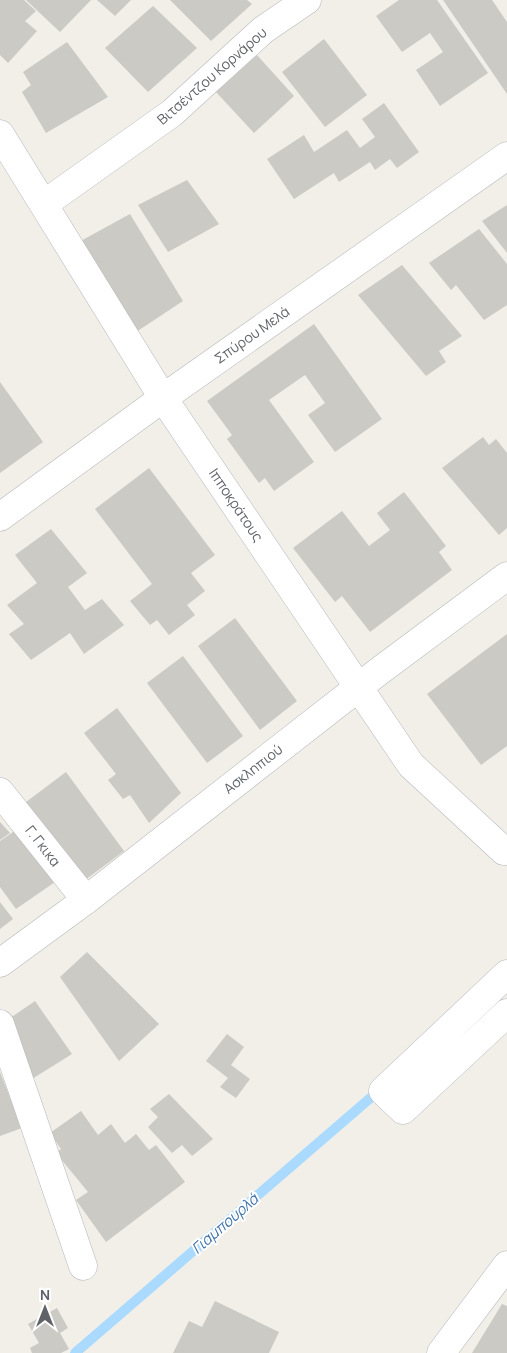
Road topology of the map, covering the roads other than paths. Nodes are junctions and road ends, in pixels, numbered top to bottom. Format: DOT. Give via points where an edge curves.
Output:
graph roads {
  1 [pos="307,0"];
  2 [pos="0,134"];
  3 [pos="507,156"];
  4 [pos="44,204"];
  5 [pos="162,398"];
  6 [pos="0,517"];
  7 [pos="507,576"];
  8 [pos="359,687"];
  9 [pos="0,792"];
  10 [pos="504,851"];
  11 [pos="86,900"];
  12 [pos="0,963"];
  13 [pos="507,974"];
  14 [pos="507,1013"];
  15 [pos="0,1024"];
  16 [pos="507,1265"];
  17 [pos="83,1266"];
  18 [pos="440,1353"];
  1 -- 4 [label="street, Βιτσέντζου Κορνάρου" via="263,30 172,113"];
  2 -- 4 [label="street, Ιπποκράτους"];
  3 -- 5 [label="street, Σπύρου Μελά"];
  4 -- 5 [label="street, Ιπποκράτους"];
  5 -- 6 [label="street, Σπύρου Μελά"];
  5 -- 8 [label="street, Ιπποκράτους"];
  7 -- 8 [label="street, Ασκληπιού"];
  8 -- 10 [label="street, Ιπποκράτους" via="412,765"];
  8 -- 11 [label="street, Ασκληπιού"];
  9 -- 11 [label="street, Γ. Γκικα"];
  11 -- 12 [label="street, Ασκληπιού"];
  13 -- 14 [label="street" via="382,1091 403,1110"];
  15 -- 17 [label="street"];
  16 -- 18 [label="street"];
}
